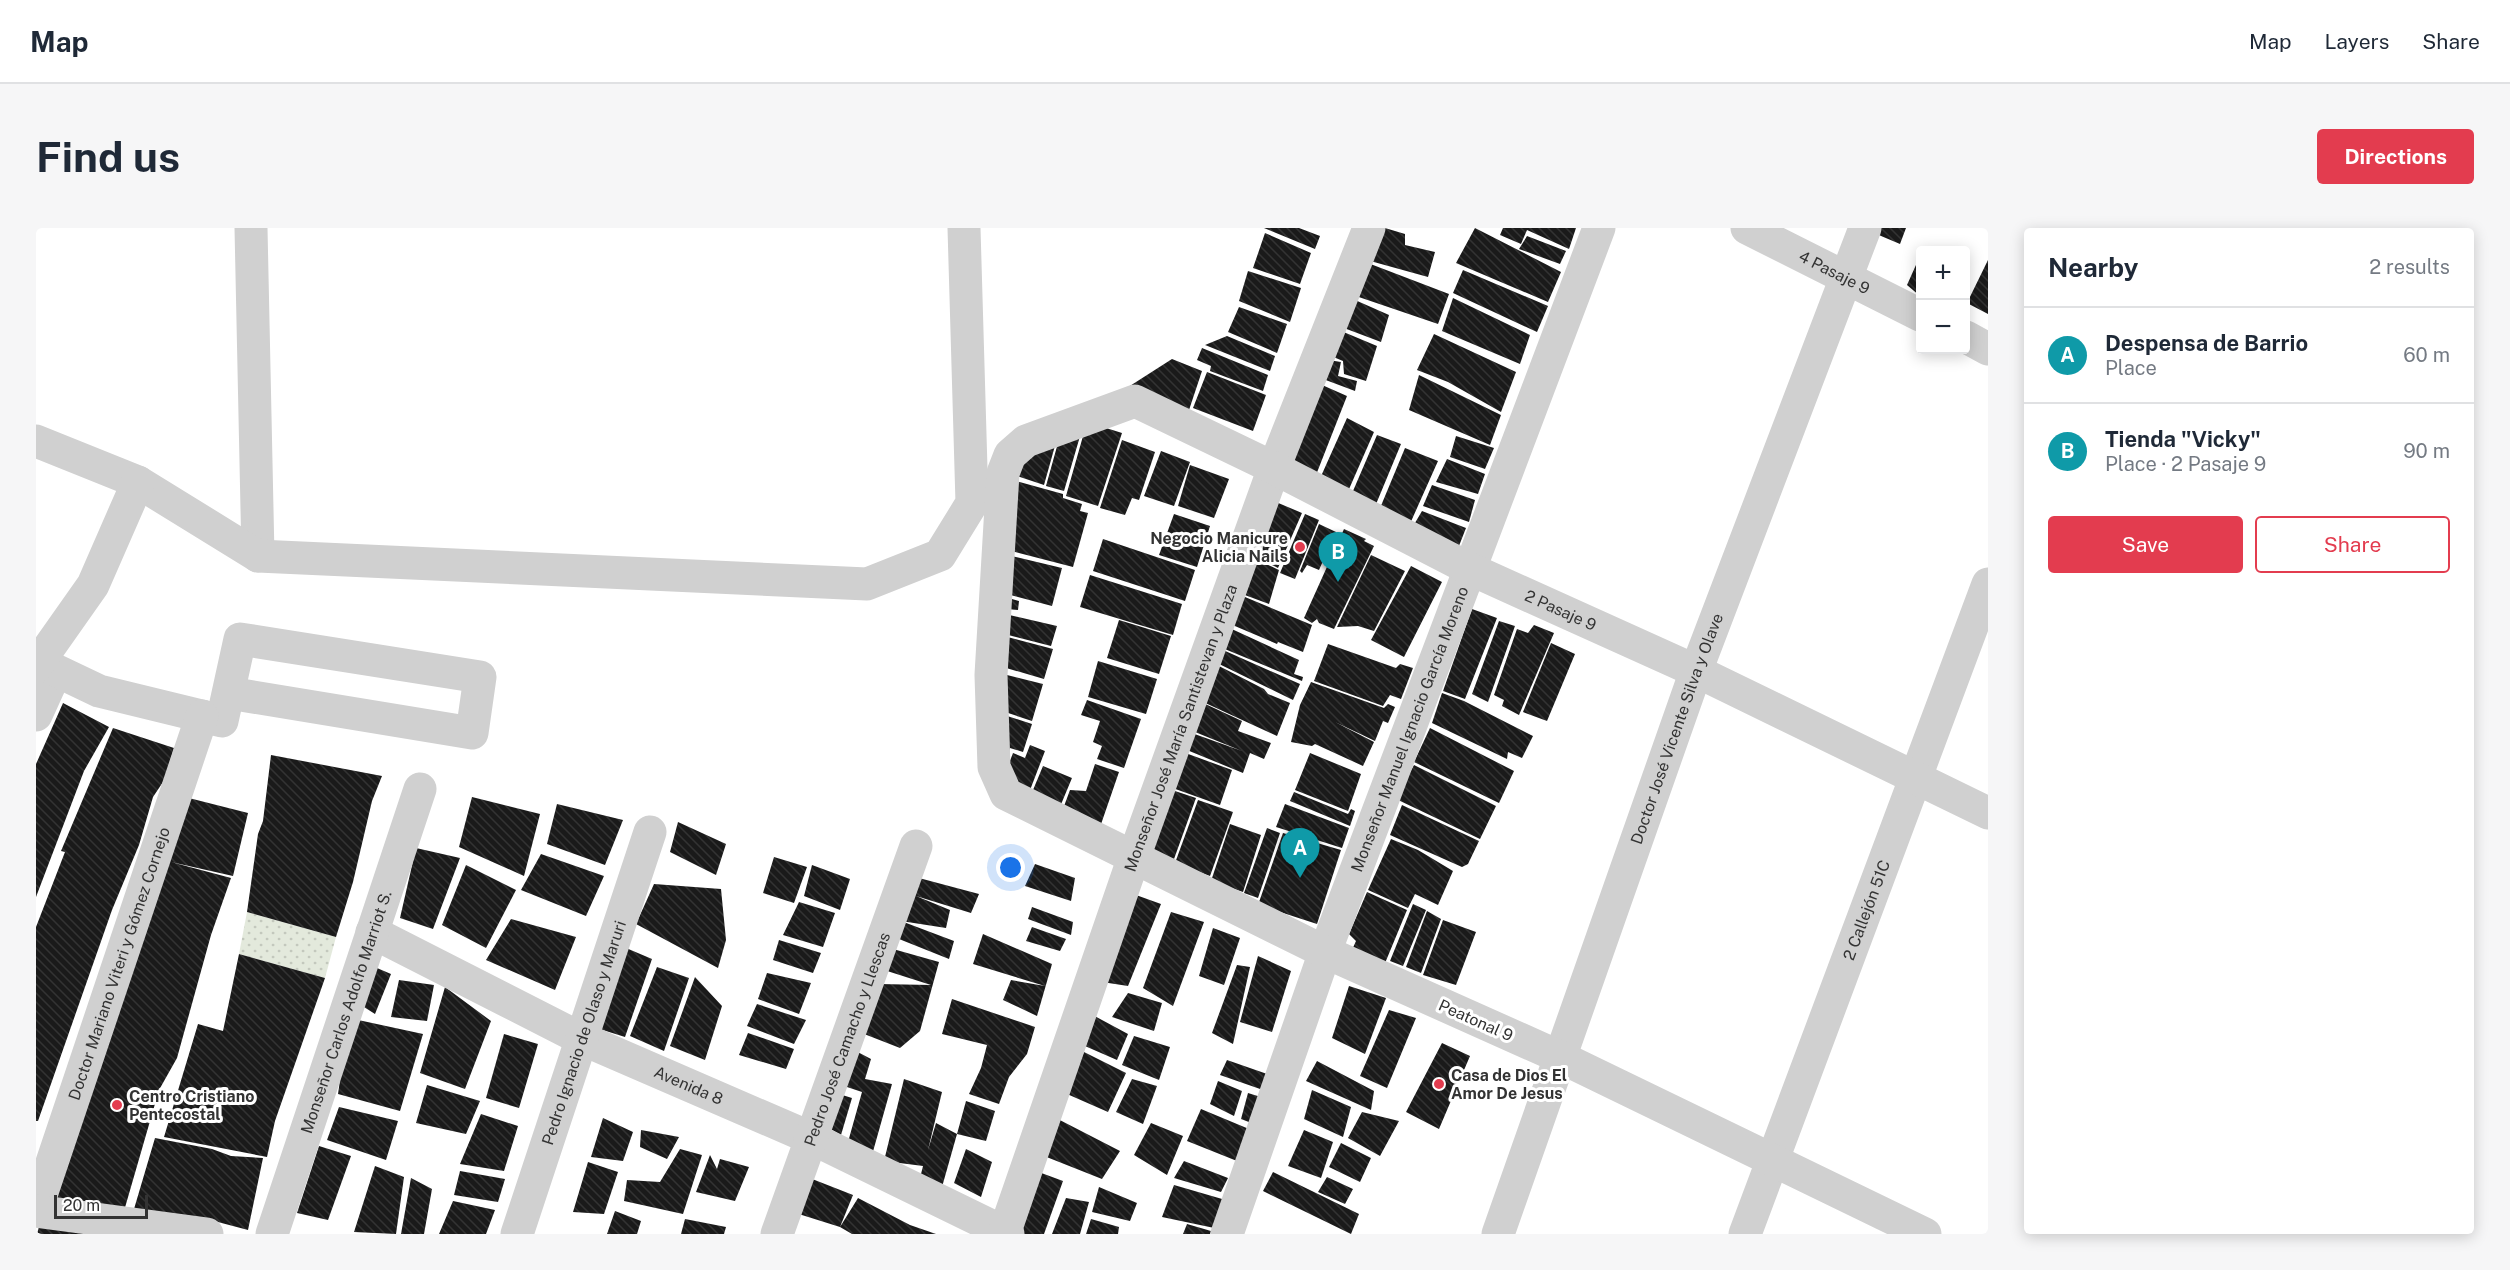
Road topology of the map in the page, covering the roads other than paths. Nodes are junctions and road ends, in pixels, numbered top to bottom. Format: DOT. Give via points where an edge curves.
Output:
graph roads {
  1 [pos="251,228"];
  2 [pos="964,228"];
  3 [pos="1369,228"];
  4 [pos="1599,228"];
  5 [pos="1747,228"];
  6 [pos="1865,228"];
  7 [pos="1847,277"];
  8 [pos="1916,313"];
  9 [pos="1970,340"];
  10 [pos="1988,349"];
  11 [pos="1135,401"];
  12 [pos="36,441"];
  13 [pos="1274,468"];
  14 [pos="138,482"];
  15 [pos="258,556"];
  16 [pos="1470,569"];
  17 [pos="1988,584"];
  18 [pos="37,663"];
  19 [pos="1696,671"];
  20 [pos="229,693"];
  21 [pos="36,715"];
  22 [pos="202,716"];
  23 [pos="1914,777"];
  24 [pos="420,789"];
  25 [pos="1988,813"];
  26 [pos="650,832"];
  27 [pos="916,846"];
  28 [pos="1134,857"];
  29 [pos="372,932"];
  30 [pos="1325,952"];
  31 [pos="580,1038"];
  32 [pos="1560,1057"];
  33 [pos="811,1138"];
  34 [pos="1774,1159"];
  35 [pos="36,1211"];
  36 [pos="1006,1233"];
  37 [pos="207,1234"];
  38 [pos="272,1234"];
  39 [pos="518,1234"];
  40 [pos="777,1234"];
  41 [pos="1227,1234"];
  42 [pos="1498,1234"];
  43 [pos="1745,1234"];
  44 [pos="1924,1234"];
  1 -- 15 [label="street"];
  2 -- 15 [label="street" via="972,503 940,555 867,584"];
  3 -- 13 [label="street, Monseñor José María Santistevan y Plaza"];
  4 -- 16 [label="street, Monseñor Manuel Ignacio García Moreno"];
  5 -- 7 [label="street, 4 Pasaje 9"];
  6 -- 7 [label="street, Doctor José Vicente Silva y Olave"];
  7 -- 8 [label="street, 4 Pasaje 9"];
  7 -- 19 [label="street, Doctor José Vicente Silva y Olave"];
  9 -- 10 [label="street"];
  11 -- 13 [label="street, 2 Pasaje 9"];
  11 -- 28 [label="street, Peatonal 9" via="1026,441 1010,455 1003,472 991,675 994,767 1006,794"];
  12 -- 14 [label="street"];
  13 -- 16 [label="street, 2 Pasaje 9"];
  13 -- 28 [label="street, Monseñor José María Santistevan y Plaza"];
  14 -- 15 [label="street"];
  14 -- 18 [label="street" via="93,585"];
  16 -- 19 [label="street, 2 Pasaje 9"];
  16 -- 30 [label="street, Monseñor Manuel Ignacio García Moreno"];
  17 -- 23 [label="street, 2 Callejón 51C"];
  18 -- 21 [label="street" via="55,673"];
  18 -- 22 [label="street" via="99,691"];
  19 -- 23 [label="street, 2 Pasaje 9"];
  19 -- 32 [label="street, Doctor José Vicente Silva y Olave"];
  20 -- 20 [label="street" via="472,733 480,677 240,639"];
  20 -- 22 [label="street" via="222,721"];
  22 -- 35 [label="street, Doctor Mariano Viteri y Gómez Cornejo"];
  23 -- 25 [label="street, 2 Pasaje 9"];
  23 -- 34 [label="street, 2 Callejón 51C"];
  24 -- 29 [label="street, Monseñor Carlos Adolfo Marriot S."];
  26 -- 31 [label="street, Pedro Ignacio de Olaso y Maruri"];
  27 -- 33 [label="street, Pedro José Camacho y Llescas"];
  28 -- 30 [label="street, Peatonal 9"];
  28 -- 36 [label="street, Monseñor José María Santistevan y Plaza"];
  29 -- 31 [label="street, Avenida 8"];
  29 -- 38 [label="street, Monseñor Carlos Adolfo Marriot S."];
  30 -- 32 [label="street, Peatonal 9"];
  30 -- 41 [label="street, Monseñor Manuel Ignacio García Moreno"];
  31 -- 33 [label="street, Avenida 8"];
  31 -- 39 [label="street, Pedro Ignacio de Olaso y Maruri"];
  32 -- 34 [label="street, Peatonal 9"];
  32 -- 42 [label="street, Doctor José Vicente Silva y Olave"];
  33 -- 36 [label="street, Avenida 8"];
  33 -- 40 [label="street, Pedro José Camacho y Llescas"];
  34 -- 43 [label="street, 2 Callejón 51C"];
  34 -- 44 [label="street, Peatonal 9"];
  35 -- 37 [label="street"];
}
